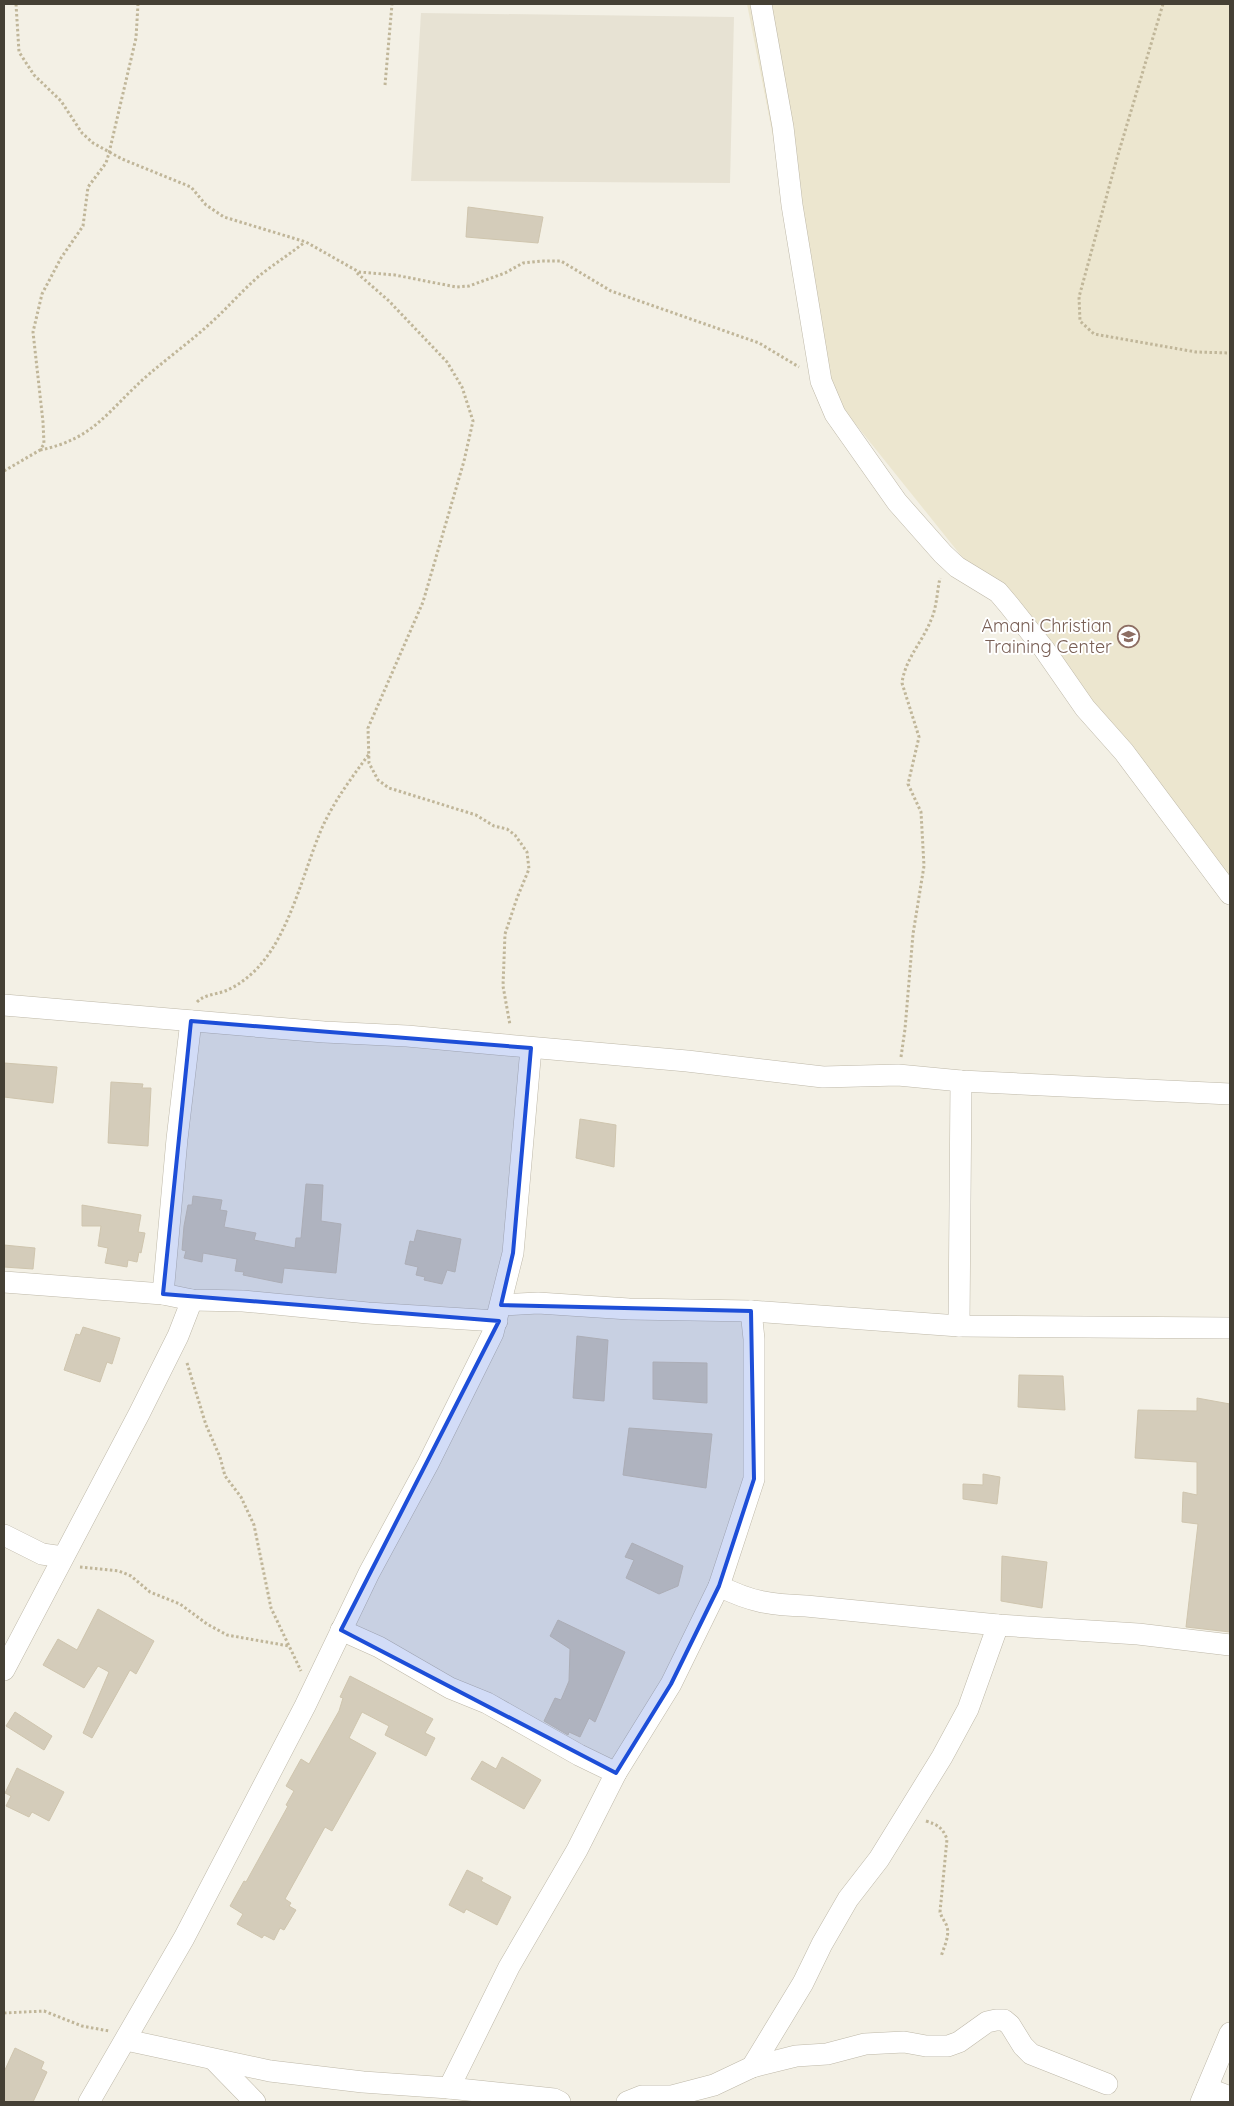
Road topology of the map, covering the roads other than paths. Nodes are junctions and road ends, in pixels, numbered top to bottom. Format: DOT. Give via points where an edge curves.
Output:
graph roads {
  1 [pos="761,4"];
  2 [pos="1230,894"];
  3 [pos="4,1005"];
  4 [pos="190,1021"];
  5 [pos="522,1047"];
  6 [pos="961,1081"];
  7 [pos="1230,1094"];
  8 [pos="4,1282"];
  9 [pos="163,1294"];
  10 [pos="192,1300"];
  11 [pos="751,1311"];
  12 [pos="499,1313"];
  13 [pos="959,1326"];
  14 [pos="1230,1328"];
  15 [pos="4,1535"];
  16 [pos="61,1560"];
  17 [pos="719,1586"];
  18 [pos="998,1625"];
  19 [pos="341,1630"];
  20 [pos="1230,1645"];
  21 [pos="4,1670"];
  22 [pos="616,1774"];
  23 [pos="1230,2033"];
  24 [pos="127,2037"];
  25 [pos="215,2061"];
  26 [pos="752,2067"];
  27 [pos="1107,2084"];
  28 [pos="449,2088"];
  29 [pos="1204,2095"];
  30 [pos="1230,2097"];
  31 [pos="89,2102"];
  32 [pos="255,2102"];
  33 [pos="560,2102"];
  34 [pos="627,2102"];
  1 -- 2 [label="street" via="821,381 835,414 897,502 943,554 957,567 998,592"];
  3 -- 4 [label="street"];
  4 -- 5 [label="street"];
  4 -- 9 [label="street"];
  5 -- 6 [label="street" via="823,1076 898,1075"];
  5 -- 12 [label="street" via="513,1253"];
  6 -- 7 [label="street"];
  6 -- 13 [label="street"];
  8 -- 9 [label="street"];
  9 -- 10 [label="street"];
  10 -- 12 [label="street" via="243,1301 368,1313"];
  10 -- 16 [label="street" via="178,1336"];
  11 -- 12 [label="street" via="629,1309 538,1303"];
  11 -- 13 [label="street"];
  11 -- 17 [label="street" via="754,1479"];
  12 -- 19 [label="street" via="494,1333"];
  13 -- 14 [label="street"];
  15 -- 16 [label="street"];
  16 -- 21 [label="street"];
  17 -- 18 [label="street" via="754,1601 774,1605"];
  17 -- 22 [label="street" via="671,1684"];
  18 -- 20 [label="street" via="1138,1634"];
  18 -- 26 [label="street" via="968,1709 942,1757 879,1859 848,1899 803,1983"];
  19 -- 22 [label="street" via="379,1647 450,1688 487,1703"];
  19 -- 24 [label="street" via="184,1938"];
  22 -- 28 [label="street" via="510,1967"];
  23 -- 29 [label="street"];
  24 -- 25 [label="street"];
  24 -- 31 [label="street"];
  25 -- 28 [label="street" via="345,2080"];
  25 -- 32 [label="street"];
  26 -- 27 [label="street" via="865,2044 904,2042 948,2046 987,2022 1004,2020 1031,2054"];
  26 -- 34 [label="street" via="714,2085 672,2096 642,2096"];
  28 -- 33 [label="street"];
  29 -- 30 [label="street"];
}
